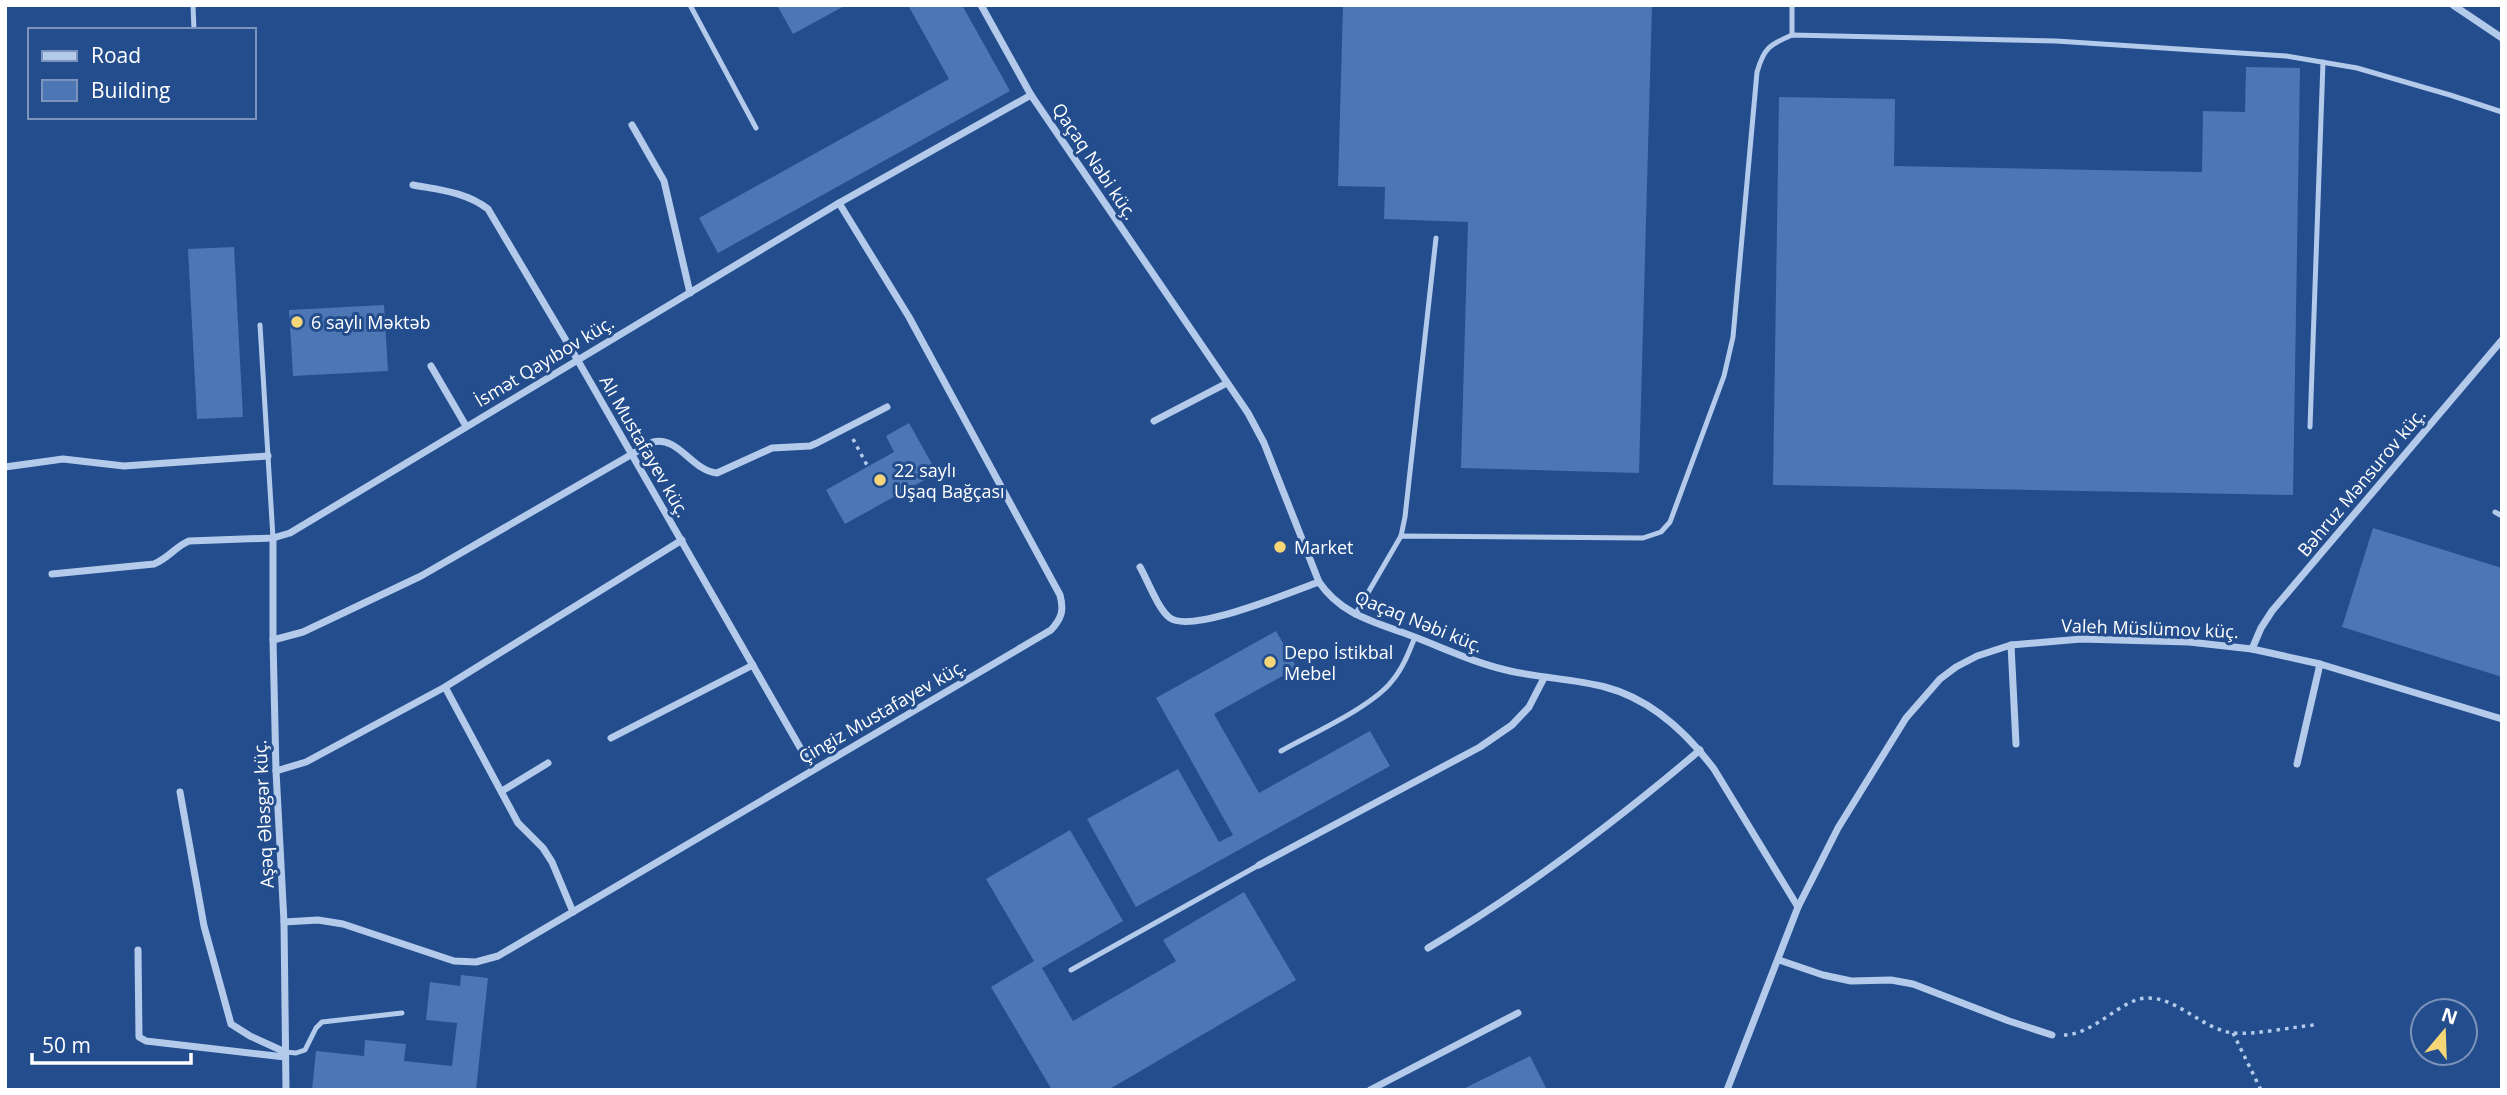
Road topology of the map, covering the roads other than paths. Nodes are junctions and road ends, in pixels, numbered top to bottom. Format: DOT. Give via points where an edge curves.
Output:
graph roads {
  1 [pos="193,5"];
  2 [pos="690,5"];
  3 [pos="981,5"];
  4 [pos="1792,5"];
  5 [pos="2453,5"];
  6 [pos="194,28"];
  7 [pos="1792,35"];
  8 [pos="2502,38"];
  9 [pos="2323,62"];
  10 [pos="1031,95"];
  11 [pos="2502,112"];
  12 [pos="632,125"];
  13 [pos="756,128"];
  14 [pos="413,185"];
  15 [pos="839,203"];
  16 [pos="1436,238"];
  17 [pos="690,293"];
  18 [pos="260,325"];
  19 [pos="2502,340"];
  20 [pos="577,359"];
  21 [pos="431,366"];
  22 [pos="1227,383"];
  23 [pos="887,407"];
  24 [pos="1154,421"];
  25 [pos="466,426"];
  26 [pos="2311,427"];
  27 [pos="630,454"];
  28 [pos="268,456"];
  29 [pos="5,467"];
  30 [pos="2495,512"];
  31 [pos="2502,516"];
  32 [pos="1401,536"];
  33 [pos="273,538"];
  34 [pos="682,540"];
  35 [pos="1140,567"];
  36 [pos="52,574"];
  37 [pos="1320,582"];
  38 [pos="1355,615"];
  39 [pos="1415,637"];
  40 [pos="273,640"];
  41 [pos="2011,645"];
  42 [pos="2252,649"];
  43 [pos="2319,664"];
  44 [pos="753,665"];
  45 [pos="1545,678"];
  46 [pos="445,687"];
  47 [pos="2502,719"];
  48 [pos="611,738"];
  49 [pos="2016,744"];
  50 [pos="1700,750"];
  51 [pos="1281,751"];
  52 [pos="548,763"];
  53 [pos="2297,764"];
  54 [pos="813,770"];
  55 [pos="276,771"];
  56 [pos="502,791"];
  57 [pos="180,792"];
  58 [pos="1259,865"];
  59 [pos="1798,907"];
  60 [pos="573,912"];
  61 [pos="284,922"];
  62 [pos="1428,948"];
  63 [pos="138,950"];
  64 [pos="1779,960"];
  65 [pos="1071,970"];
  66 [pos="402,1013"];
  67 [pos="1518,1013"];
  68 [pos="2052,1035"];
  69 [pos="285,1055"];
  70 [pos="286,1090"];
  71 [pos="1370,1090"];
  72 [pos="1727,1090"];
  1 -- 6 [label="lane"];
  2 -- 13 [label="lane"];
  3 -- 10 [label="street, Qaçaq Nəbi küç."];
  4 -- 7 [label="lane"];
  5 -- 8 [label="street"];
  7 -- 9 [label="lane" via="2056,41"];
  7 -- 32 [label="lane" via="1762,54 1757,72 1733,337 1724,376 1670,522 1661,533 1643,538"];
  9 -- 11 [label="lane"];
  9 -- 26 [label="lane"];
  10 -- 15 [label="street, İsmət Qayıbov küç."];
  10 -- 22 [label="street, Qaçaq Nəbi küç."];
  12 -- 17 [label="street" via="664,181"];
  14 -- 20 [label="street, Alı Mustafayev küç." via="463,195 488,209"];
  15 -- 17 [label="street, İsmət Qayıbov küç."];
  15 -- 54 [label="street, Çingiz Mustafayev küç." via="959,407 1063,607 1060,621 1051,630"];
  16 -- 32 [label="lane"];
  17 -- 20 [label="street, İsmət Qayıbov küç."];
  18 -- 28 [label="lane"];
  19 -- 42 [label="street, Bəhruz Mənsurov küç." via="2272,611"];
  20 -- 25 [label="street, İsmət Qayıbov küç."];
  20 -- 27 [label="street, Alı Mustafayev küç."];
  21 -- 25 [label="street"];
  22 -- 24 [label="street"];
  22 -- 37 [label="street, Qaçaq Nəbi küç." via="1264,443"];
  23 -- 27 [label="street" via="810,446 772,448 716,473 707,472 661,440"];
  25 -- 33 [label="street, İsmət Qayıbov küç." via="290,533"];
  27 -- 34 [label="street, Alı Mustafayev küç."];
  27 -- 40 [label="street" via="421,576 303,632"];
  28 -- 29 [label="street" via="124,466 63,459"];
  28 -- 33 [label="lane"];
  30 -- 31 [label="lane"];
  32 -- 38 [label="lane"];
  33 -- 36 [label="street, İsmət Qayıbov küç." via="190,541 154,564"];
  33 -- 40 [label="street, Aşəq Ələsgər küç."];
  34 -- 44 [label="street, Alı Mustafayev küç."];
  34 -- 46 [label="street"];
  35 -- 37 [label="street" via="1164,612 1181,622 1212,620"];
  37 -- 38 [label="street, Qaçaq Nəbi küç." via="1329,596"];
  38 -- 39 [label="street, Qaçaq Nəbi küç."];
  39 -- 45 [label="street, Qaçaq Nəbi küç." via="1477,663"];
  39 -- 51 [label="lane" via="1397,673 1376,698"];
  40 -- 55 [label="street, Aşəq Ələsgər küç."];
  41 -- 42 [label="street, Valeh Müslümov küç." via="2081,639"];
  41 -- 49 [label="street"];
  41 -- 59 [label="street, Valeh Müslümov küç." via="1956,667 1906,718 1839,828"];
  42 -- 43 [label="street, Valeh Müslümov küç."];
  43 -- 47 [label="street, Valeh Müslümov küç."];
  43 -- 53 [label="street"];
  44 -- 48 [label="street"];
  44 -- 54 [label="street, Alı Mustafayev küç."];
  45 -- 50 [label="street, Qaçaq Nəbi küç." via="1606,687 1630,697 1671,722"];
  45 -- 58 [label="street" via="1529,707 1480,747"];
  46 -- 55 [label="street" via="306,762"];
  46 -- 56 [label="street"];
  50 -- 59 [label="street, Qaçaq Nəbi küç."];
  50 -- 62 [label="street" via="1542,876"];
  52 -- 56 [label="street"];
  54 -- 60 [label="street, Çingiz Mustafayev küç."];
  55 -- 61 [label="street, Aşəq Ələsgər küç."];
  56 -- 60 [label="street" via="518,822 552,862"];
  57 -- 69 [label="street" via="204,926 231,1024"];
  58 -- 65 [label="lane"];
  59 -- 64 [label="street"];
  60 -- 61 [label="street, Çingiz Mustafayev küç." via="498,956 476,962 454,961 343,925 318,920"];
  61 -- 69 [label="street, Aşəq Ələsgər küç."];
  63 -- 69 [label="street" via="139,1037"];
  64 -- 68 [label="street" via="1851,981 1913,984"];
  64 -- 72 [label="street"];
  66 -- 69 [label="lane" via="322,1022 305,1050"];
  67 -- 71 [label="street"];
  69 -- 70 [label="street, Aşəq Ələsgər küç."];
}
